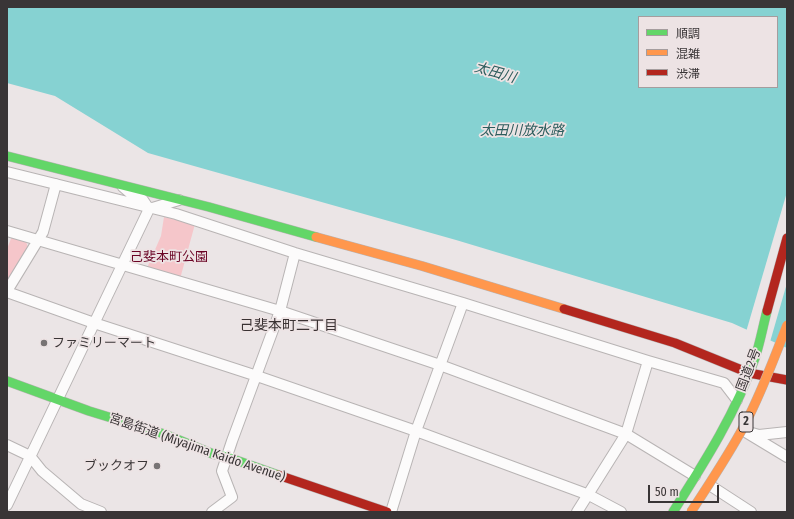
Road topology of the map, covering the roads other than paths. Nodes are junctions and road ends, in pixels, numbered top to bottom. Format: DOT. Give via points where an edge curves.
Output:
graph roads {
  1 [pos="7,156"];
  2 [pos="7,172"];
  3 [pos="56,184"];
  4 [pos="121,184"];
  5 [pos="181,200"];
  6 [pos="149,209"];
  7 [pos="7,231"];
  8 [pos="787,238"];
  9 [pos="37,240"];
  10 [pos="295,253"];
  11 [pos="121,265"];
  12 [pos="7,292"];
  13 [pos="463,303"];
  14 [pos="280,311"];
  15 [pos="94,323"];
  16 [pos="787,325"];
  17 [pos="787,333"];
  18 [pos="648,361"];
  19 [pos="440,365"];
  20 [pos="781,365"];
  21 [pos="749,373"];
  22 [pos="257,376"];
  23 [pos="771,377"];
  24 [pos="787,380"];
  25 [pos="7,381"];
  26 [pos="776,387"];
  27 [pos="57,400"];
  28 [pos="737,400"];
  29 [pos="759,425"];
  30 [pos="416,431"];
  31 [pos="744,431"];
  32 [pos="787,432"];
  33 [pos="626,434"];
  34 [pos="750,441"];
  35 [pos="7,445"];
  36 [pos="30,456"];
  37 [pos="227,457"];
  38 [pos="787,457"];
  39 [pos="695,476"];
  40 [pos="723,485"];
  41 [pos="711,486"];
  42 [pos="589,495"];
  43 [pos="716,497"];
  44 [pos="7,505"];
  45 [pos="101,512"];
  46 [pos="212,512"];
  47 [pos="388,512"];
  48 [pos="391,512"];
  49 [pos="577,512"];
  50 [pos="621,512"];
  51 [pos="673,512"];
  52 [pos="692,512"];
  53 [pos="751,512"];
  1 -- 4 [label="main road"];
  2 -- 3 [label="street"];
  3 -- 6 [label="street"];
  3 -- 9 [label="street" via="43,232"];
  4 -- 5 [label="main road"];
  4 -- 6 [label="street" via="130,193 144,200"];
  5 -- 6 [label="street"];
  5 -- 21 [label="main road" via="422,266 675,343"];
  6 -- 10 [label="street" via="176,214"];
  6 -- 11 [label="street"];
  7 -- 9 [label="street"];
  8 -- 21 [label="main road, 国道2号 / 2"];
  9 -- 11 [label="street"];
  9 -- 12 [label="street"];
  10 -- 13 [label="street"];
  10 -- 14 [label="street"];
  11 -- 14 [label="street"];
  11 -- 15 [label="street"];
  12 -- 15 [label="street"];
  13 -- 18 [label="street"];
  13 -- 19 [label="street"];
  14 -- 19 [label="street"];
  14 -- 22 [label="street"];
  15 -- 22 [label="street"];
  15 -- 27 [label="street"];
  16 -- 52 [label="main road, 2, bridge" via="751,414"];
  17 -- 20 [label="main road, 国道2号 / 2"];
  18 -- 28 [label="street" via="724,383"];
  18 -- 33 [label="street"];
  19 -- 30 [label="street"];
  19 -- 33 [label="street"];
  20 -- 23 [label="main road, 国道2号 / 2"];
  20 -- 26 [label="main road, 2"];
  21 -- 23 [label="main road"];
  21 -- 28 [label="main road, 国道2号 / 2"];
  22 -- 30 [label="street"];
  22 -- 37 [label="street"];
  23 -- 24 [label="main road"];
  23 -- 31 [label="main road, 国道2号 / 2"];
  25 -- 27 [label="main road, 宮島街道 (Miyajima Kaido Avenue)"];
  27 -- 36 [label="street"];
  27 -- 37 [label="main road, 宮島街道 (Miyajima Kaido Avenue)"];
  28 -- 39 [label="main road, 国道2号 / 2"];
  29 -- 34 [label="main road, 2"];
  30 -- 42 [label="street"];
  30 -- 48 [label="street"];
  31 -- 32 [label="street" via="759,436"];
  31 -- 38 [label="street"];
  31 -- 41 [label="main road, 国道2号 / 2"];
  33 -- 39 [label="street"];
  33 -- 42 [label="street"];
  35 -- 36 [label="street"];
  36 -- 44 [label="street"];
  36 -- 45 [label="street" via="42,471 80,504"];
  37 -- 46 [label="street" via="222,472 232,497"];
  37 -- 47 [label="main road, 宮島街道 (Miyajima Kaido Avenue)"];
  39 -- 51 [label="main road, 国道2号 / 2"];
  40 -- 43 [label="main road"];
  41 -- 52 [label="main road, 国道2号 / 2"];
  41 -- 53 [label="street"];
  42 -- 49 [label="street"];
  42 -- 50 [label="street"];
}
